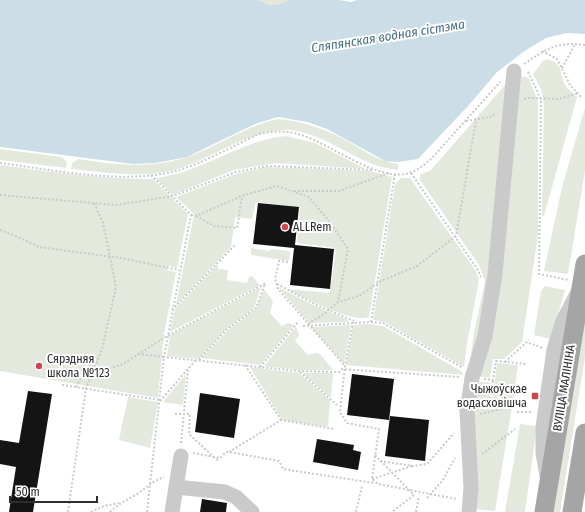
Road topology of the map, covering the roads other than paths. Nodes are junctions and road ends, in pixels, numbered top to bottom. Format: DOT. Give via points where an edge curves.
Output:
graph roads {
  1 [pos="518,68"];
  2 [pos="585,264"];
  3 [pos="585,433"];
  4 [pos="184,452"];
  5 [pos="177,479"];
  6 [pos="469,507"];
  7 [pos="172,512"];
  8 [pos="252,512"];
  9 [pos="544,512"];
  10 [pos="572,512"];
  1 -- 6 [label="lane" via="495,274 477,378 467,411"];
  2 -- 9 [label="main road, ВУЛІЦА МАЛІНІНА" via="575,284"];
  3 -- 10 [label="main road"];
  4 -- 5 [label="lane"];
  5 -- 7 [label="lane"];
  5 -- 8 [label="lane" via="225,492 236,497"];
}
